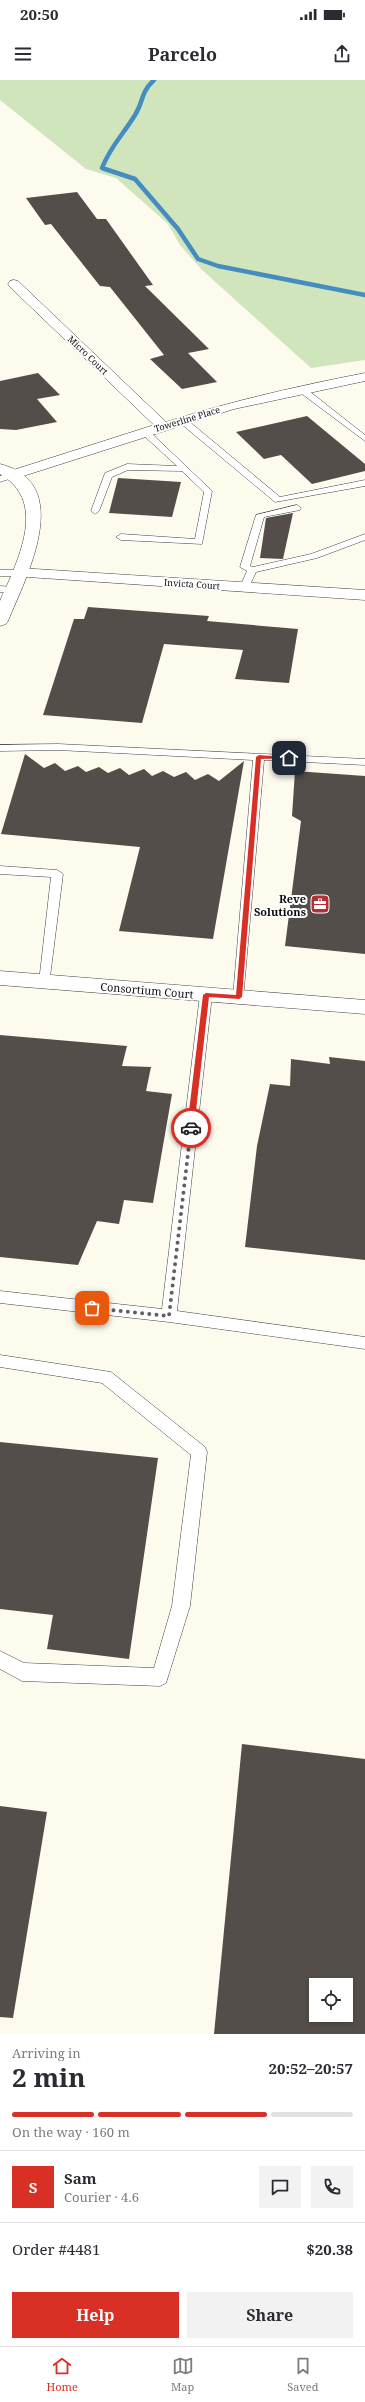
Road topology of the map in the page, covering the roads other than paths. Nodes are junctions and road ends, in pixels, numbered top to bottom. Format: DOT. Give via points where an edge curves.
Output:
graph roads {
  1 [pos="14,284"];
  2 [pos="365,377"];
  3 [pos="301,389"];
  4 [pos="182,420"];
  5 [pos="163,426"];
  6 [pos="145,432"];
  7 [pos="365,439"];
  8 [pos="185,469"];
  9 [pos="4,474"];
  10 [pos="365,483"];
  11 [pos="296,508"];
  12 [pos="95,511"];
  13 [pos="121,537"];
  14 [pos="365,537"];
  15 [pos="252,570"];
  16 [pos="0,573"];
  17 [pos="19,573"];
  18 [pos="245,587"];
  19 [pos="6,589"];
  20 [pos="365,595"];
  21 [pos="0,621"];
  22 [pos="0,748"];
  23 [pos="259,757"];
  24 [pos="365,762"];
  25 [pos="0,870"];
  26 [pos="0,978"];
  27 [pos="45,982"];
  28 [pos="206,995"];
  29 [pos="239,997"];
  30 [pos="365,1007"];
  31 [pos="0,1297"];
  32 [pos="169,1316"];
  33 [pos="365,1343"];
  34 [pos="0,1361"];
  35 [pos="0,1660"];
  1 -- 5 [label="street, Micro Court"];
  2 -- 3 [label="street, Towerline Place"];
  3 -- 4 [label="street, Towerline Place"];
  3 -- 7 [label="lane"];
  4 -- 5 [label="street, Towerline Place"];
  4 -- 10 [label="lane" via="278,500"];
  5 -- 6 [label="street, Towerline Place"];
  6 -- 8 [label="lane"];
  6 -- 9 [label="street, Towerline Place"];
  8 -- 12 [label="lane" via="127,467 114,473 108,476"];
  8 -- 13 [label="lane" via="208,491 199,542"];
  9 -- 17 [label="street" via="28,491 34,507 33,537"];
  11 -- 15 [label="lane" via="260,515 245,567"];
  14 -- 15 [label="lane" via="314,556"];
  15 -- 18 [label="lane"];
  16 -- 17 [label="lane"];
  17 -- 18 [label="street, Invicta Court"];
  17 -- 19 [label="street"];
  18 -- 20 [label="street, Invicta Court"];
  19 -- 21 [label="street"];
  22 -- 23 [label="lane" via="58,747"];
  23 -- 24 [label="lane"];
  23 -- 29 [label="lane"];
  25 -- 27 [label="lane" via="57,874"];
  26 -- 27 [label="street, Consortium Court"];
  27 -- 28 [label="street, Consortium Court"];
  28 -- 29 [label="street, Consortium Court"];
  28 -- 32 [label="lane"];
  29 -- 30 [label="street, Consortium Court"];
  31 -- 32 [label="lane"];
  32 -- 33 [label="lane"];
  34 -- 35 [label="lane" via="106,1377 199,1452 181,1606 160,1676 22,1672"];
}
